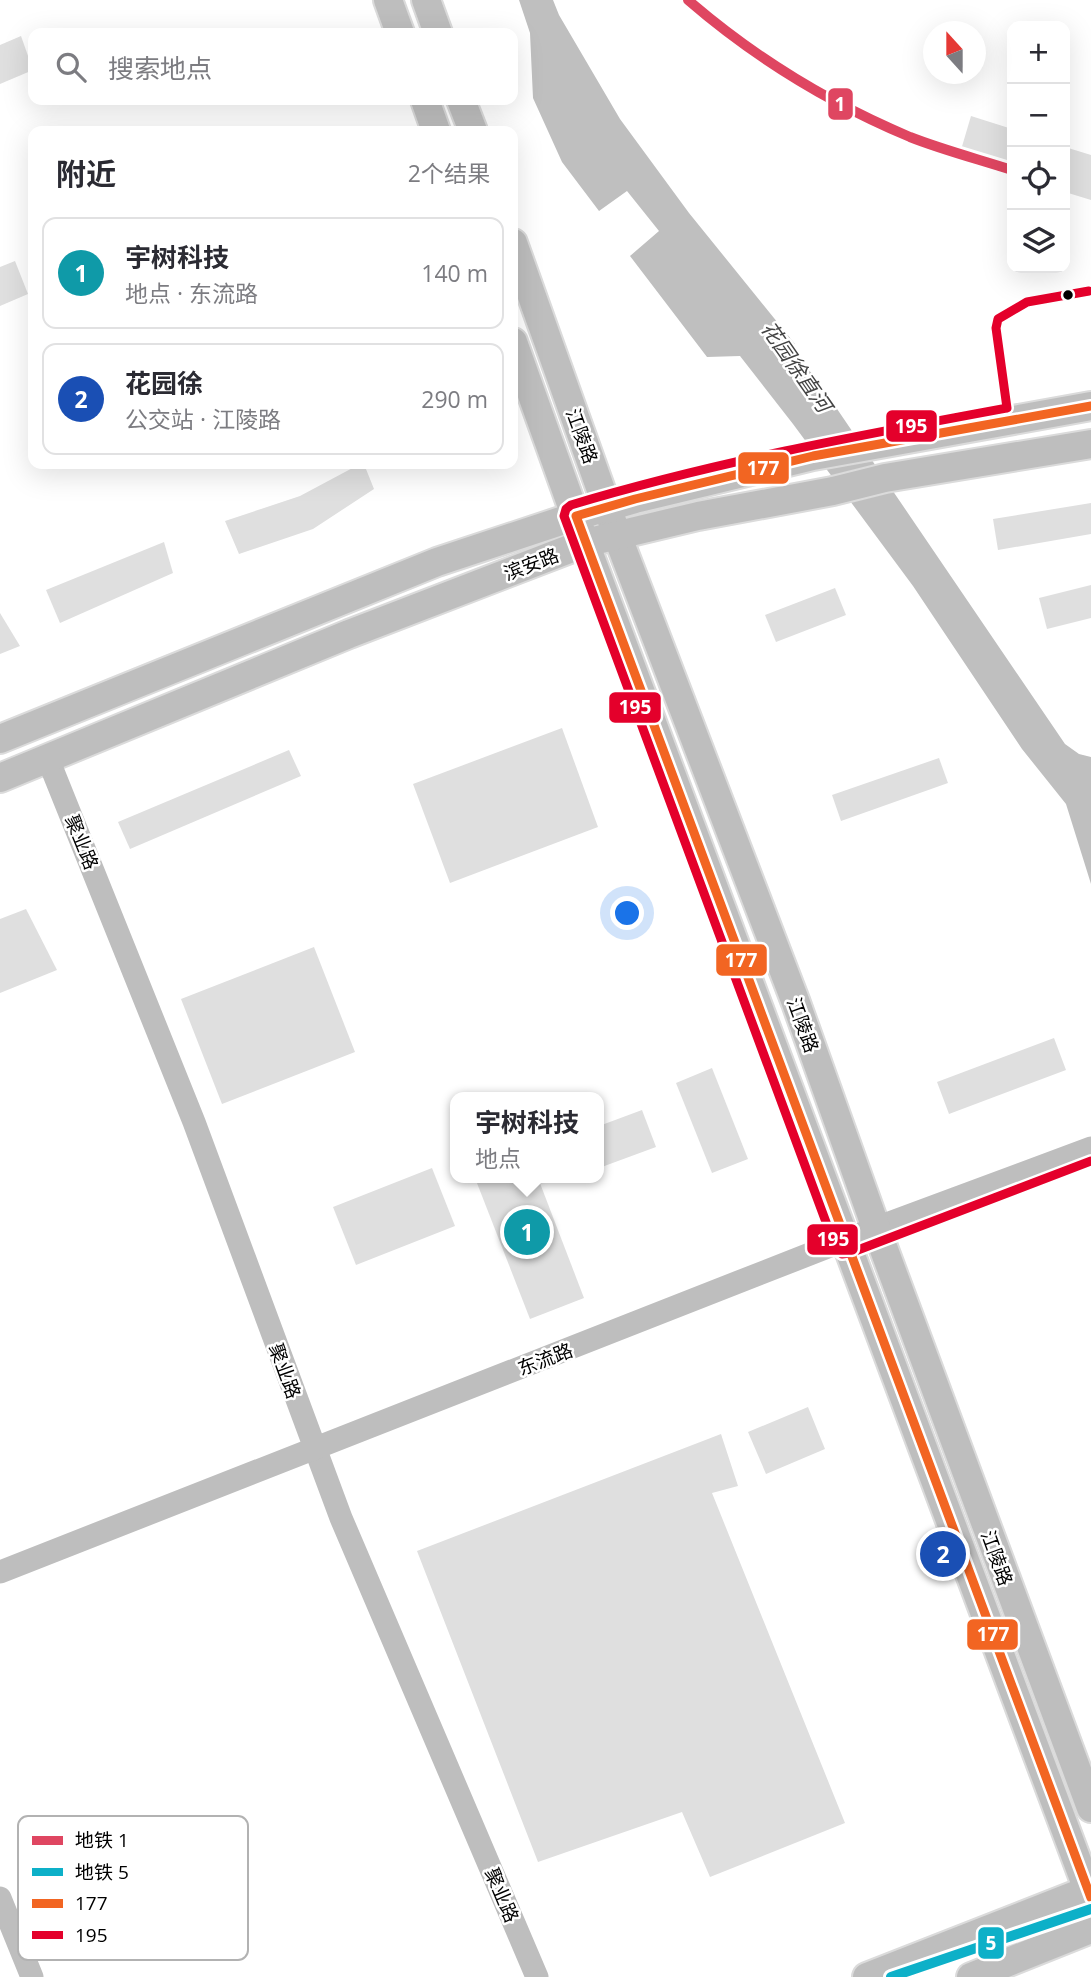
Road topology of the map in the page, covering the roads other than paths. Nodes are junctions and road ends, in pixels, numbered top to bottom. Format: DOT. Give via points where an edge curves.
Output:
graph roads {
  1 [pos="388,0"];
  2 [pos="426,0"];
  3 [pos="398,28"];
  4 [pos="436,28"];
  5 [pos="427,105"];
  6 [pos="463,105"];
  7 [pos="434,126"];
  8 [pos="471,126"];
  9 [pos="518,257"];
  10 [pos="518,356"];
  11 [pos="1091,406"];
  12 [pos="1091,444"];
  13 [pos="607,507"];
  14 [pos="576,516"];
  15 [pos="617,535"];
  16 [pos="585,543"];
  17 [pos="0,739"];
  18 [pos="48,759"];
  19 [pos="0,778"];
  20 [pos="1091,1149"];
  21 [pos="876,1228"];
  22 [pos="846,1242"];
  23 [pos="317,1449"];
  24 [pos="0,1572"];
  25 [pos="1091,1808"];
  26 [pos="1090,1892"];
  27 [pos="0,1898"];
  28 [pos="1091,1929"];
  29 [pos="18,1942"];
  30 [pos="25,1960"];
  31 [pos="32,1977"];
  32 [pos="537,1977"];
  33 [pos="867,1977"];
  34 [pos="971,1977"];
  1 -- 3 [label="main road"];
  2 -- 4 [label="main road"];
  5 -- 7 [label="main road"];
  6 -- 8 [label="main road"];
  9 -- 13 [label="main road, 江陵路"];
  10 -- 14 [label="main road, 江陵路"];
  11 -- 13 [label="main road, 滨安路" via="813,456"];
  12 -- 15 [label="main road, 滨安路" via="886,478"];
  13 -- 14 [label="main road, 滨安路"];
  13 -- 15 [label="main road, 江陵路"];
  14 -- 16 [label="main road, 江陵路"];
  14 -- 17 [label="main road, 滨安路" via="437,562"];
  15 -- 16 [label="main road, 滨安路"];
  15 -- 21 [label="main road, 江陵路" via="796,1003"];
  16 -- 18 [label="main road, 滨安路" via="360,629"];
  16 -- 22 [label="main road, 江陵路"];
  18 -- 19 [label="main road, 滨安路"];
  18 -- 23 [label="street, 聚业路" via="194,1122"];
  20 -- 21 [label="street, 东流路"];
  21 -- 22 [label="street, 东流路"];
  21 -- 25 [label="main road, 江陵路"];
  22 -- 23 [label="street, 东流路"];
  22 -- 26 [label="main road, 江陵路"];
  23 -- 24 [label="street, 东流路"];
  23 -- 32 [label="street, 聚业路" via="341,1518"];
  26 -- 33 [label="main road"];
  27 -- 29 [label="street"];
  28 -- 34 [label="main road"];
  30 -- 31 [label="street"];
}
